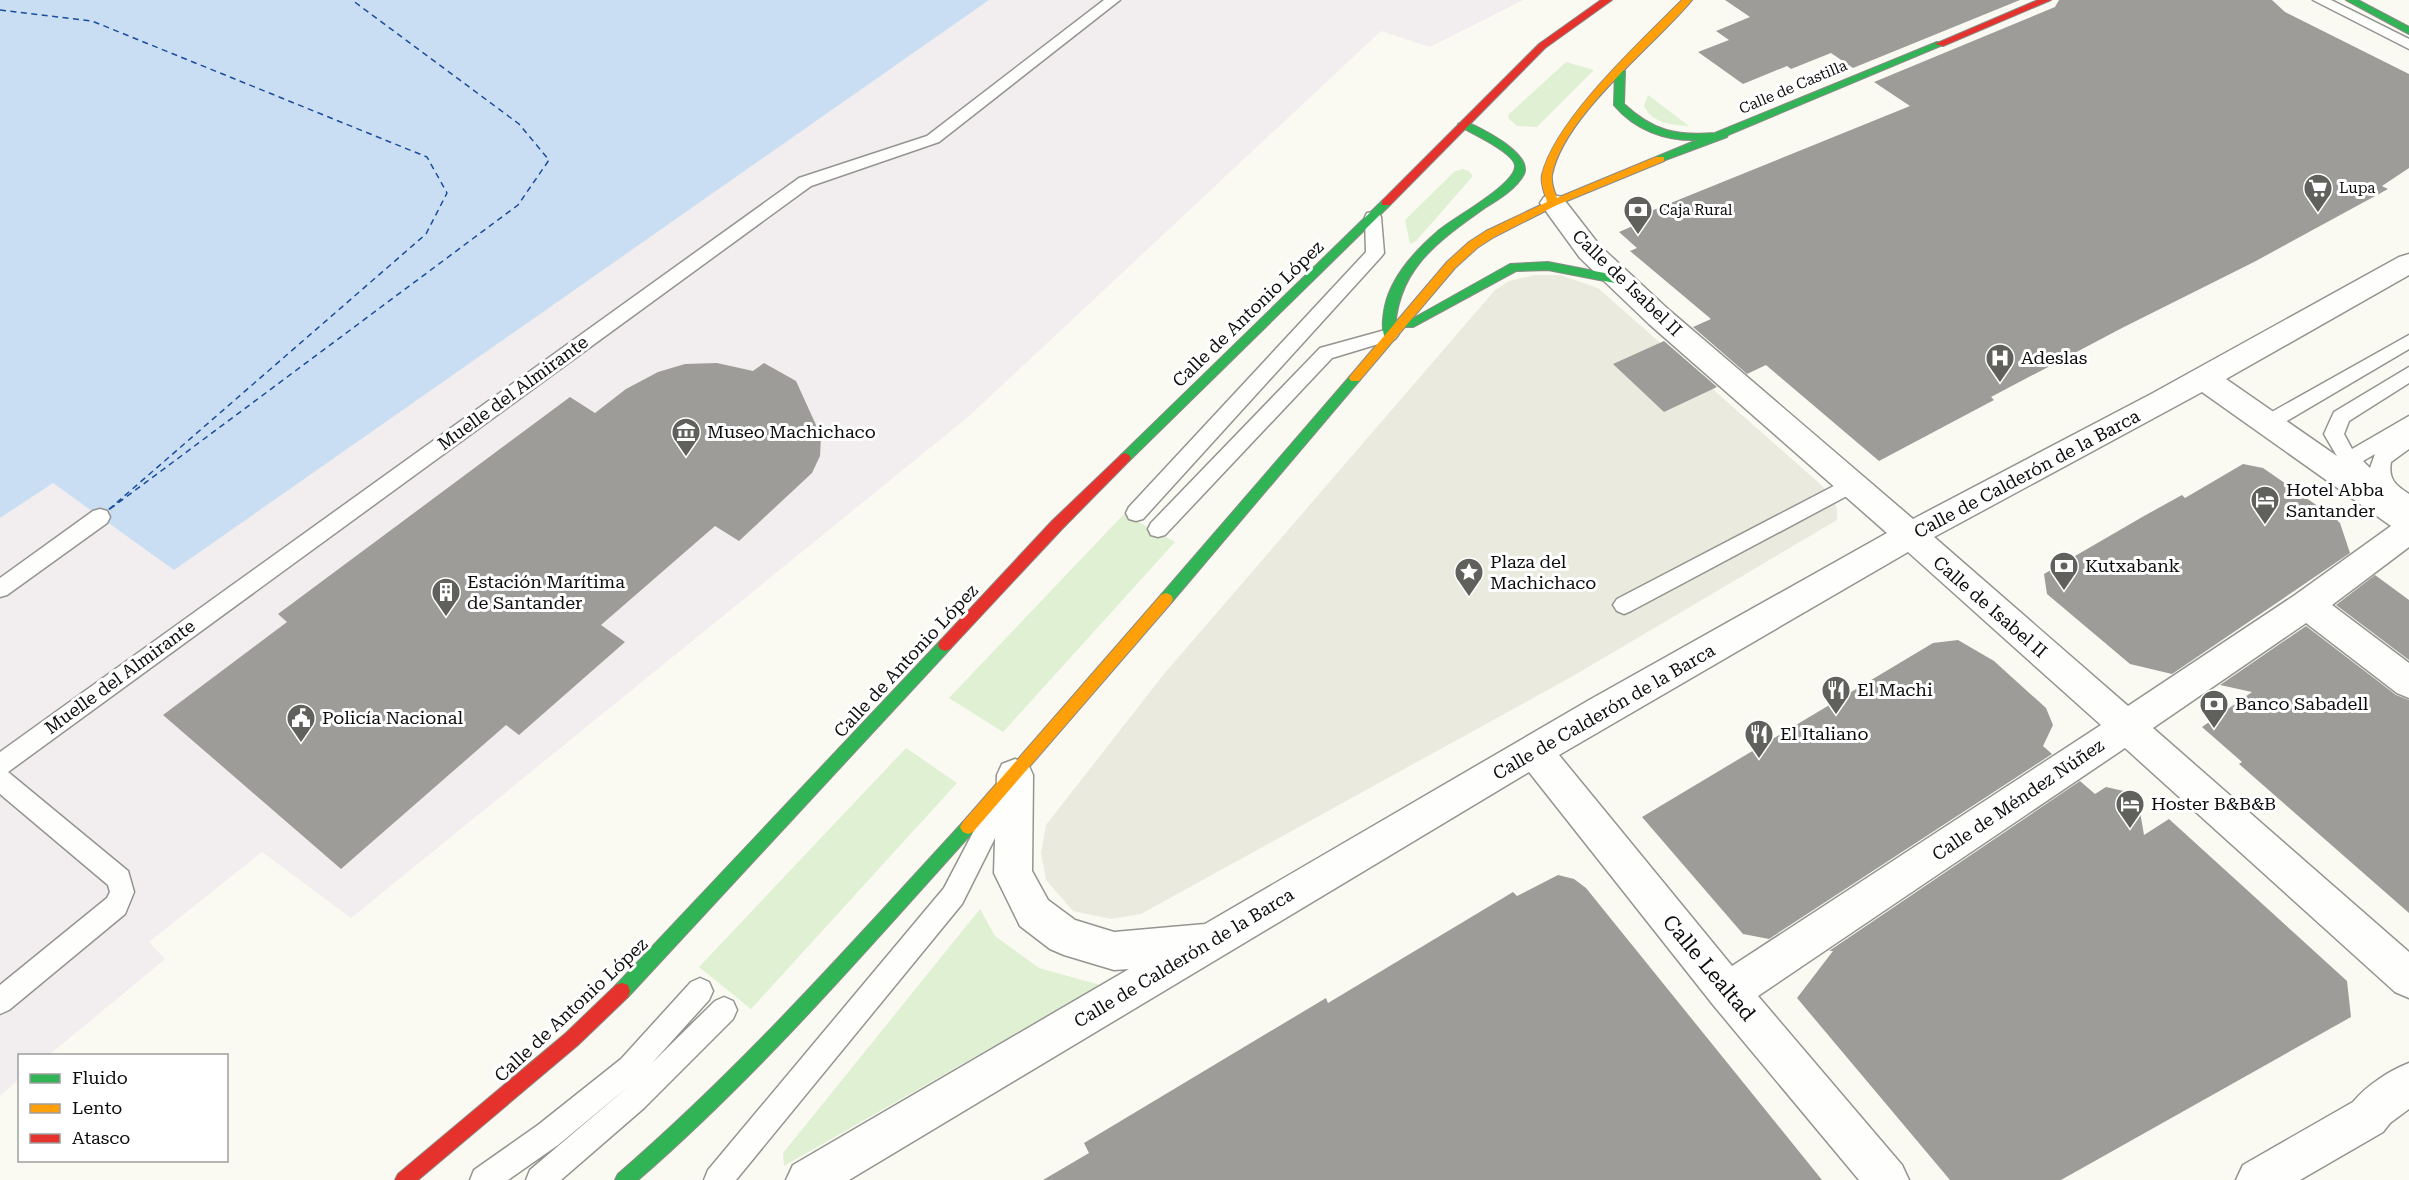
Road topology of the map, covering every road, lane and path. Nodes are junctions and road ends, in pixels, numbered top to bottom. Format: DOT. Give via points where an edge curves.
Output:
graph roads {
  1 [pos="1113,0"];
  2 [pos="1607,0"];
  3 [pos="1687,0"];
  4 [pos="2046,0"];
  5 [pos="2320,0"];
  6 [pos="2351,0"];
  7 [pos="2409,30"];
  8 [pos="2409,45"];
  9 [pos="1620,71"];
  10 [pos="1463,124"];
  11 [pos="1723,135"];
  12 [pos="1449,157"];
  13 [pos="1429,159"];
  14 [pos="1496,159"];
  15 [pos="1504,190"];
  16 [pos="1553,204"];
  17 [pos="1373,217"];
  18 [pos="2409,263"];
  19 [pos="1620,280"];
  20 [pos="1389,336"];
  21 [pos="2409,340"];
  22 [pos="2409,374"];
  23 [pos="2203,378"];
  24 [pos="2268,423"];
  25 [pos="2409,423"];
  26 [pos="2405,446"];
  27 [pos="2335,469"];
  28 [pos="1852,484"];
  29 [pos="2388,490"];
  30 [pos="2409,504"];
  31 [pos="1136,513"];
  32 [pos="100,517"];
  33 [pos="2409,522"];
  34 [pos="1158,529"];
  35 [pos="2409,530"];
  36 [pos="1909,536"];
  37 [pos="0,589"];
  38 [pos="1624,604"];
  39 [pos="2307,605"];
  40 [pos="2409,683"];
  41 [pos="2125,727"];
  42 [pos="1535,752"];
  43 [pos="0,765"];
  44 [pos="1015,775"];
  45 [pos="0,780"];
  46 [pos="1214,941"];
  47 [pos="2409,978"];
  48 [pos="700,992"];
  49 [pos="1728,992"];
  50 [pos="0,1001"];
  51 [pos="724,1010"];
  52 [pos="2409,1084"];
  53 [pos="404,1180"];
  54 [pos="484,1180"];
  55 [pos="540,1180"];
  56 [pos="624,1180"];
  57 [pos="718,1180"];
  58 [pos="808,1180"];
  59 [pos="1887,1180"];
  60 [pos="2258,1180"];
  1 -- 43 [label="lane, Muelle del Almirante" via="933,139 805,182"];
  2 -- 10 [label="main road, Calle de Antonio López" via="1542,46"];
  3 -- 9 [label="main road"];
  4 -- 11 [label="main road, Calle de Castilla"];
  5 -- 8 [label="lane"];
  6 -- 7 [label="main road"];
  9 -- 11 [label="main road" via="1619,105 1634,122 1646,129 1691,138"];
  9 -- 16 [label="main road" via="1554,152 1547,177"];
  10 -- 13 [label="main road, Calle de Antonio López"];
  10 -- 15 [label="main road" via="1518,158 1520,173"];
  11 -- 16 [label="main road, Calle de Castilla"];
  12 -- 13 [label="main road"];
  13 -- 17 [label="main road, Calle de Antonio López"];
  14 -- 15 [label="main road" via="1509,169 1511,177"];
  15 -- 20 [label="main road" via="1447,228 1408,269 1398,286 1388,324"];
  16 -- 19 [label="street, Calle de Isabel II" via="1590,252"];
  16 -- 20 [label="main road" via="1473,245"];
  17 -- 31 [label="lane" via="1375,253"];
  17 -- 53 [label="main road, Calle de Antonio López" via="1057,525 621,993"];
  18 -- 23 [label="street, Calle de Calderón de la Barca"];
  19 -- 20 [label="main road" via="1548,266 1514,267"];
  19 -- 28 [label="street, Calle de Isabel II"];
  20 -- 34 [label="lane" via="1326,353"];
  20 -- 44 [label="main road"];
  21 -- 24 [label="lane"];
  22 -- 29 [label="lane" via="2341,417 2334,434 2348,458"];
  23 -- 24 [label="street"];
  23 -- 36 [label="street, Calle de Calderón de la Barca"];
  24 -- 27 [label="street"];
  25 -- 27 [label="lane"];
  26 -- 29 [label="lane" via="2382,458 2379,473"];
  27 -- 33 [label="street"];
  28 -- 36 [label="street, Calle de Isabel II"];
  28 -- 38 [label="lane"];
  29 -- 30 [label="lane"];
  32 -- 37 [label="lane"];
  35 -- 39 [label="street, Calle de Méndez Núñez"];
  36 -- 41 [label="street, Calle de Isabel II"];
  36 -- 42 [label="street, Calle de Calderón de la Barca"];
  39 -- 40 [label="street"];
  39 -- 41 [label="street, Calle de Méndez Núñez"];
  41 -- 47 [label="street, Calle de Isabel II"];
  41 -- 49 [label="street, Calle de Méndez Núñez"];
  42 -- 46 [label="street, Calle de Calderón de la Barca"];
  42 -- 49 [label="street, Calle Lealtad"];
  44 -- 46 [label="street" via="1013,873 1034,913 1064,936 1114,951"];
  44 -- 56 [label="main road" via="760,1055"];
  44 -- 57 [label="lane" via="953,896"];
  45 -- 50 [label="lane" via="119,879 122,892 116,906"];
  46 -- 58 [label="street, Calle de Calderón de la Barca"];
  48 -- 54 [label="lane" via="630,1068 548,1135"];
  49 -- 59 [label="street, Calle Lealtad"];
  51 -- 55 [label="lane" via="634,1099"];
  52 -- 60 [label="street" via="2368,1117"];
}
